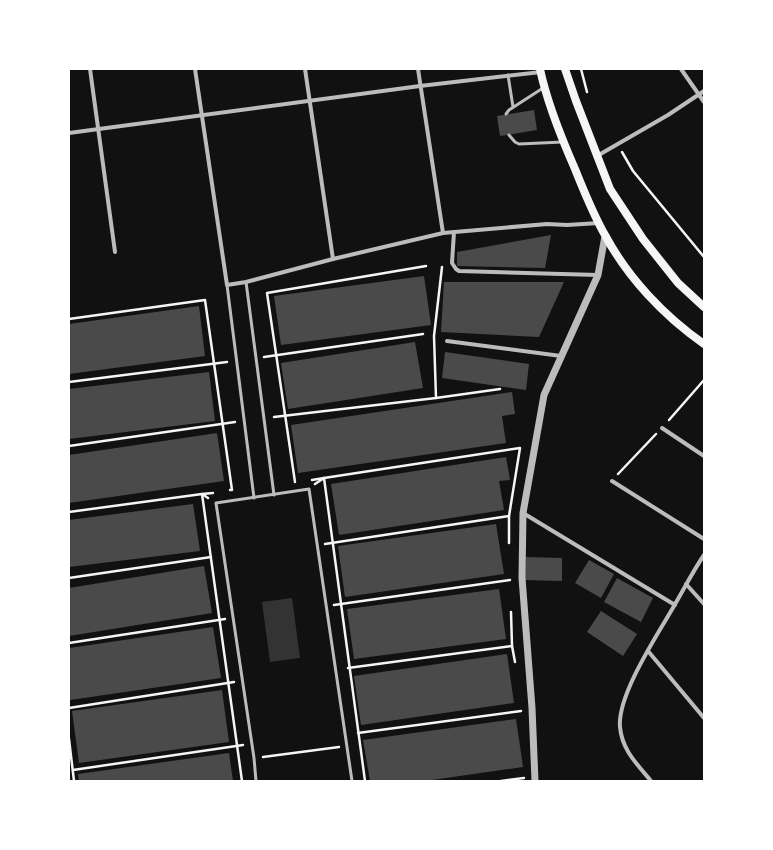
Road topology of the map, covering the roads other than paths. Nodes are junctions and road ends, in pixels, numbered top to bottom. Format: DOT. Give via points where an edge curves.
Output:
graph roads {
  1 [pos="90,69"];
  2 [pos="195,69"];
  3 [pos="305,69"];
  4 [pos="418,69"];
  5 [pos="566,69"];
  6 [pos="681,69"];
  7 [pos="540,70"];
  8 [pos="508,75"];
  9 [pos="420,86"];
  10 [pos="545,87"];
  11 [pos="704,91"];
  12 [pos="698,95"];
  13 [pos="309,101"];
  14 [pos="704,102"];
  15 [pos="513,107"];
  16 [pos="506,114"];
  17 [pos="201,115"];
  18 [pos="98,129"];
  19 [pos="69,133"];
  20 [pos="509,135"];
  21 [pos="563,142"];
  22 [pos="597,156"];
  23 [pos="598,223"];
  24 [pos="454,232"];
  25 [pos="444,233"];
  26 [pos="605,236"];
  27 [pos="115,252"];
  28 [pos="333,259"];
  29 [pos="598,276"];
  30 [pos="246,282"];
  31 [pos="227,285"];
  32 [pos="704,307"];
  33 [pos="446,341"];
  34 [pos="704,344"];
  35 [pos="561,356"];
  36 [pos="662,428"];
  37 [pos="704,456"];
  38 [pos="612,480"];
  39 [pos="274,495"];
  40 [pos="254,498"];
  41 [pos="523,513"];
  42 [pos="704,539"];
  43 [pos="704,556"];
  44 [pos="686,584"];
  45 [pos="704,604"];
  46 [pos="675,605"];
  47 [pos="648,651"];
  48 [pos="704,718"];
  49 [pos="256,781"];
  50 [pos="352,781"];
  51 [pos="535,781"];
  52 [pos="651,781"];
  1 -- 18 [label="street"];
  2 -- 17 [label="street"];
  3 -- 13 [label="street"];
  4 -- 9 [label="street"];
  5 -- 22 [label="main road"];
  6 -- 12 [label="street"];
  7 -- 8 [label="street"];
  7 -- 10 [label="main road"];
  8 -- 9 [label="street"];
  8 -- 15 [label="lane"];
  9 -- 13 [label="street"];
  9 -- 25 [label="street"];
  10 -- 15 [label="lane"];
  10 -- 21 [label="main road"];
  11 -- 12 [label="street"];
  12 -- 14 [label="street"];
  12 -- 22 [label="street"];
  13 -- 17 [label="street"];
  13 -- 28 [label="street"];
  15 -- 16 [label="lane"];
  17 -- 18 [label="street"];
  17 -- 31 [label="street"];
  18 -- 19 [label="street"];
  18 -- 27 [label="street"];
  20 -- 21 [label="lane" via="519,144"];
  21 -- 23 [label="main road"];
  22 -- 32 [label="main road" via="610,189 643,240 678,283"];
  23 -- 24 [label="street" via="547,224"];
  23 -- 26 [label="main road"];
  24 -- 25 [label="street"];
  24 -- 29 [label="street" via="452,263 459,271"];
  25 -- 28 [label="street"];
  26 -- 29 [label="street"];
  26 -- 34 [label="main road" via="626,269 649,297"];
  28 -- 30 [label="street"];
  29 -- 35 [label="street"];
  30 -- 31 [label="street"];
  30 -- 39 [label="lane"];
  31 -- 40 [label="lane"];
  33 -- 35 [label="street"];
  35 -- 41 [label="street" via="544,395"];
  36 -- 37 [label="street"];
  38 -- 42 [label="street"];
  39 -- 40 [label="lane"];
  39 -- 50 [label="lane" via="309,490"];
  40 -- 49 [label="lane" via="216,503"];
  41 -- 46 [label="street"];
  41 -- 51 [label="street" via="522,578"];
  43 -- 44 [label="street"];
  44 -- 45 [label="street"];
  44 -- 46 [label="street"];
  46 -- 47 [label="street"];
  47 -- 48 [label="street"];
  47 -- 52 [label="street" via="626,695 619,725 628,754"];
}
